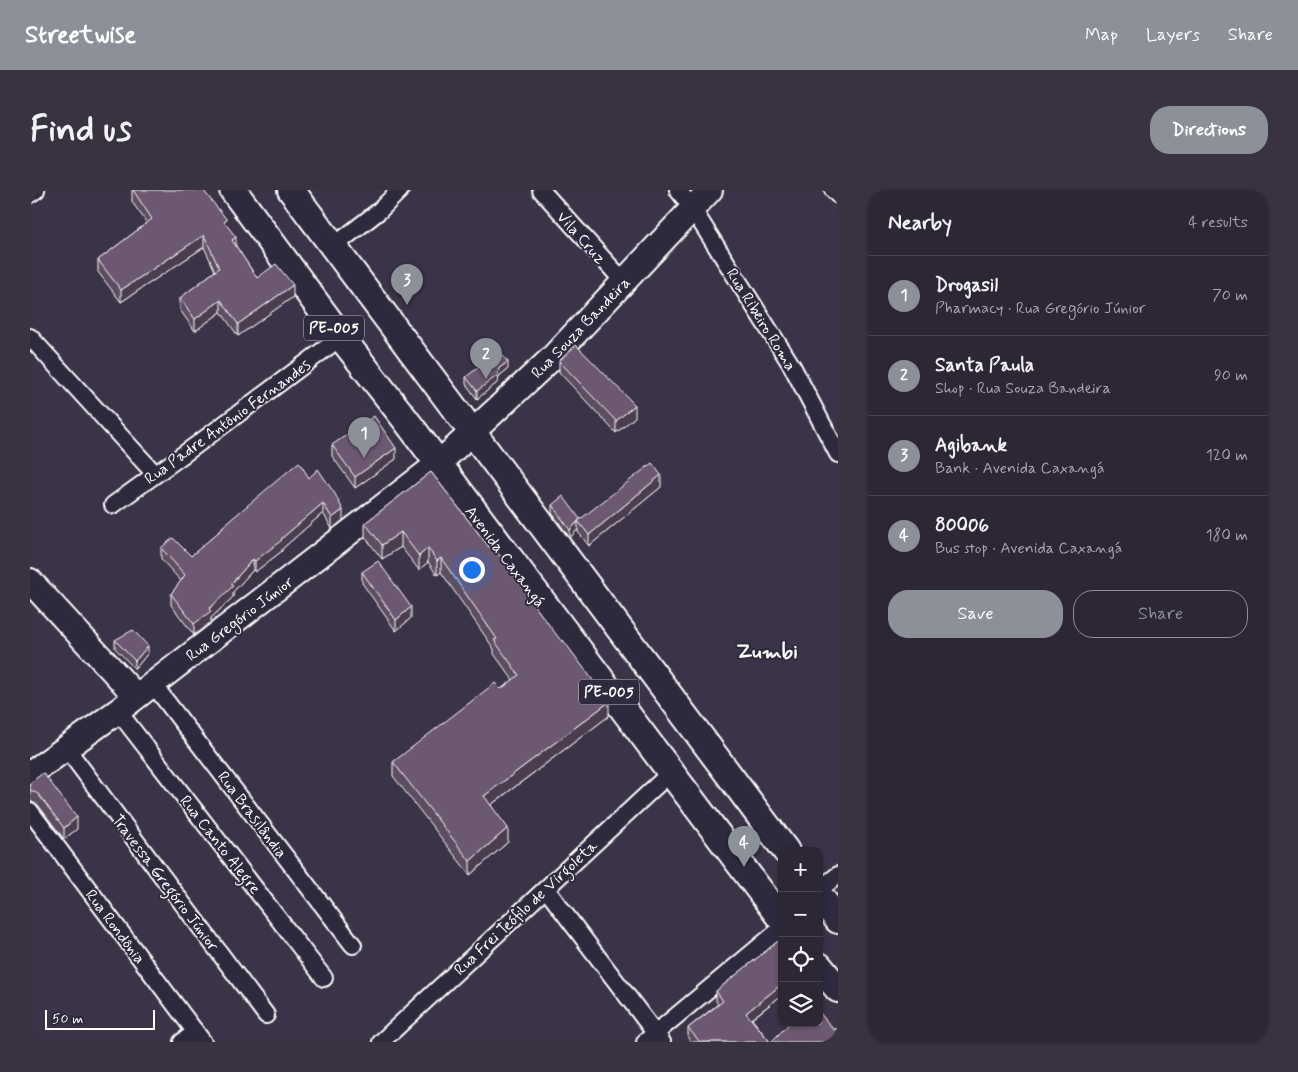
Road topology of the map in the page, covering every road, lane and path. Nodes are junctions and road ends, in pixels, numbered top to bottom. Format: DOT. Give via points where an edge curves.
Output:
graph roads {
  1 [pos="36,190"];
  2 [pos="233,190"];
  3 [pos="291,190"];
  4 [pos="400,190"];
  5 [pos="541,190"];
  6 [pos="678,190"];
  7 [pos="710,190"];
  8 [pos="833,190"];
  9 [pos="30,194"];
  10 [pos="838,195"];
  11 [pos="692,208"];
  12 [pos="334,246"];
  13 [pos="624,282"];
  14 [pos="30,337"];
  15 [pos="341,337"];
  16 [pos="472,433"];
  17 [pos="838,454"];
  18 [pos="441,462"];
  19 [pos="155,474"];
  20 [pos="113,505"];
  21 [pos="30,581"];
  22 [pos="136,697"];
  23 [pos="67,749"];
  24 [pos="670,773"];
  25 [pos="30,774"];
  26 [pos="30,811"];
  27 [pos="783,847"];
  28 [pos="838,875"];
  29 [pos="823,887"];
  30 [pos="546,889"];
  31 [pos="823,900"];
  32 [pos="778,915"];
  33 [pos="838,920"];
  34 [pos="778,931"];
  35 [pos="353,945"];
  36 [pos="823,971"];
  37 [pos="324,978"];
  38 [pos="838,989"];
  39 [pos="266,1015"];
  40 [pos="199,1037"];
  41 [pos="654,1039"];
  42 [pos="182,1042"];
  43 [pos="381,1042"];
  1 -- 9 [label="street"];
  2 -- 15 [label="main road, Avenida Caxangá / PE-005"];
  3 -- 12 [label="main road, PE-005"];
  4 -- 12 [label="street"];
  5 -- 13 [label="street, Vila Cruz"];
  6 -- 11 [label="street, Rua Ribeiro Roma"];
  7 -- 11 [label="main road, Rua Souza Bandeira"];
  8 -- 10 [label="street"];
  11 -- 13 [label="main road, Rua Souza Bandeira"];
  11 -- 17 [label="street, Rua Ribeiro Roma" via="792,366"];
  12 -- 16 [label="main road, PE-005"];
  13 -- 16 [label="main road, Rua Souza Bandeira" via="552,358"];
  14 -- 19 [label="street"];
  15 -- 18 [label="main road, Avenida Caxangá / PE-005"];
  15 -- 19 [label="street, Rua Padre Antônio Fernandes"];
  16 -- 18 [label="main road, Rua Souza Bandeira"];
  16 -- 27 [label="main road, PE-005"];
  18 -- 22 [label="main road, Rua Gregório Júnior"];
  18 -- 24 [label="main road, Avenida Caxangá / PE-005"];
  19 -- 20 [label="street, Rua Padre Antônio Fernandes"];
  21 -- 22 [label="main road"];
  22 -- 23 [label="main road, Rua Gregório Júnior"];
  22 -- 35 [label="street, Rua Brasilândia"];
  22 -- 37 [label="street, Rua Canto Alegre"];
  23 -- 25 [label="main road, Rua Gregório Júnior"];
  23 -- 39 [label="street, Travessa Gregório Júnior"];
  24 -- 30 [label="street, Rua Frei Teófilo de Virgoleta"];
  24 -- 32 [label="main road, Avenida Caxangá / PE-005"];
  26 -- 40 [label="street, Rua Rondônia"];
  28 -- 29 [label="street"];
  30 -- 41 [label="street"];
  30 -- 43 [label="street, Rua Frei Teófilo de Virgoleta"];
  31 -- 33 [label="main road"];
  34 -- 41 [label="street"];
  36 -- 38 [label="main road"];
  40 -- 42 [label="street"];
}
